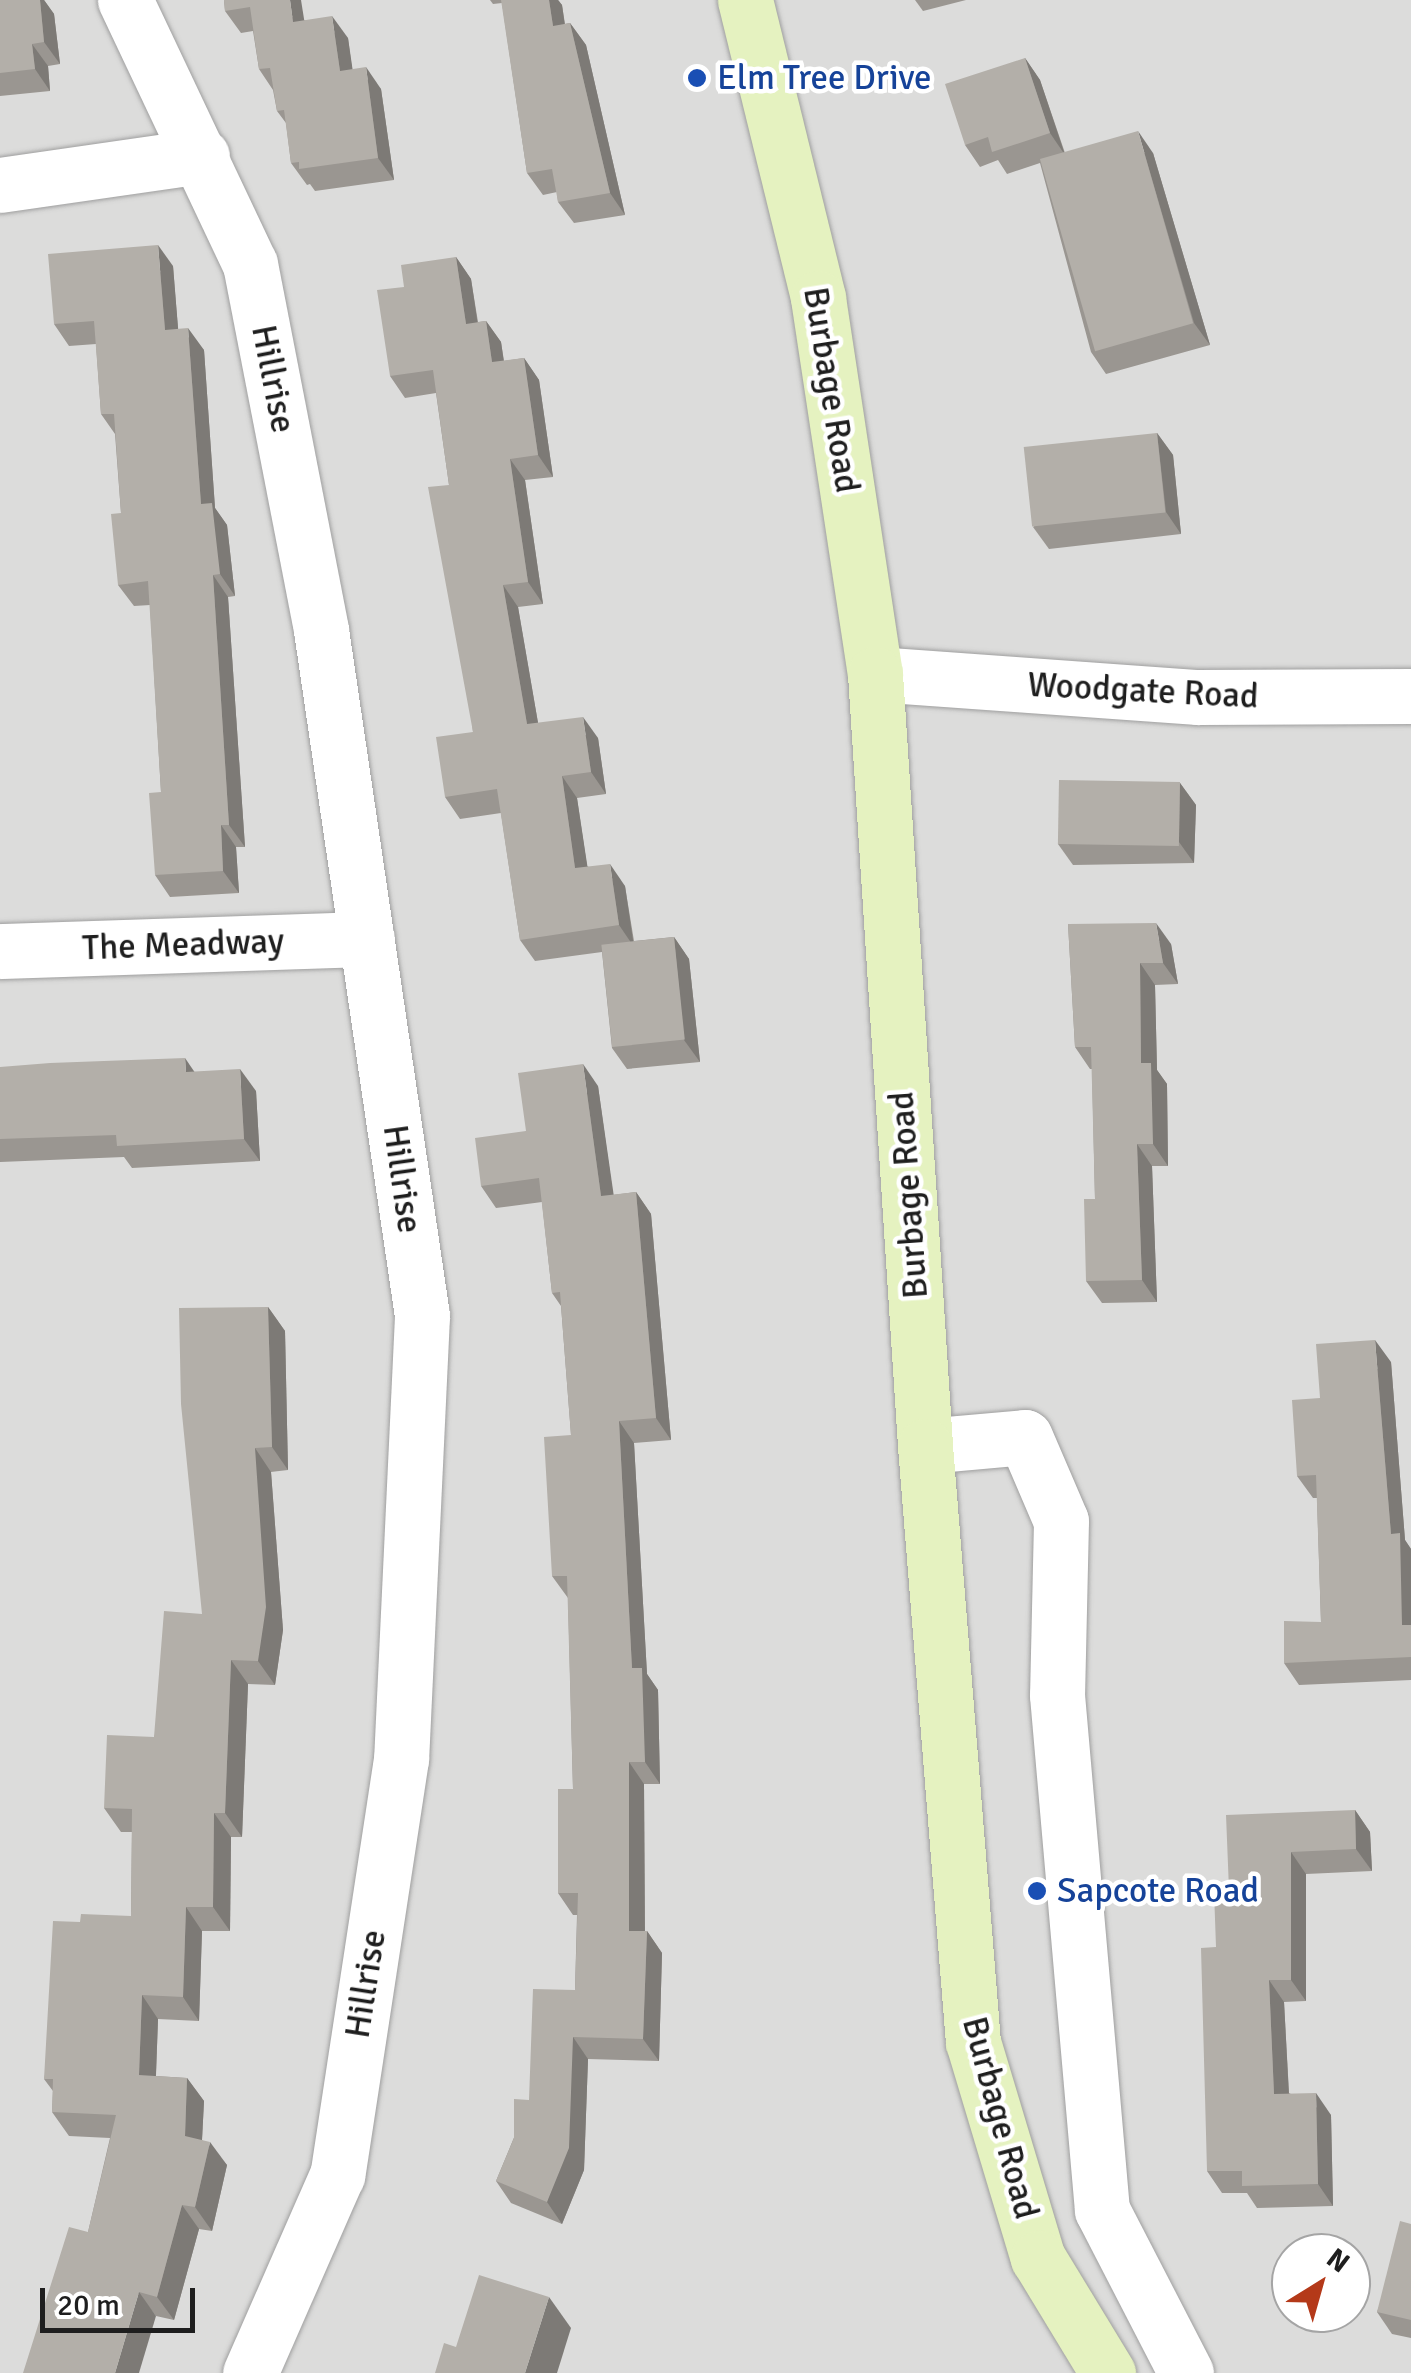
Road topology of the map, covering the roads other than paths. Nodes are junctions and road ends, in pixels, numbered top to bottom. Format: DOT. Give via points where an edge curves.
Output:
graph roads {
  1 [pos="126,0"];
  2 [pos="746,0"];
  3 [pos="202,156"];
  4 [pos="0,185"];
  5 [pos="876,674"];
  6 [pos="1411,696"];
  7 [pos="367,939"];
  8 [pos="0,951"];
  9 [pos="925,1446"];
  10 [pos="250,2373"];
  11 [pos="1108,2373"];
  12 [pos="1186,2373"];
  1 -- 3 [label="street, Hillrise"];
  2 -- 5 [label="main road, Burbage Road" via="818,298"];
  3 -- 4 [label="street"];
  3 -- 7 [label="street, Hillrise" via="250,264 321,630"];
  5 -- 6 [label="street, Woodgate Road" via="1198,698"];
  5 -- 9 [label="main road, Burbage Road"];
  7 -- 8 [label="street, The Meadway"];
  7 -- 10 [label="street, Hillrise" via="422,1316 401,1758 337,2175"];
  9 -- 11 [label="main road, Burbage Road" via="973,2042 1038,2258"];
  9 -- 12 [label="street" via="1024,1437 1061,1521 1057,1695 1102,2210"];
}
